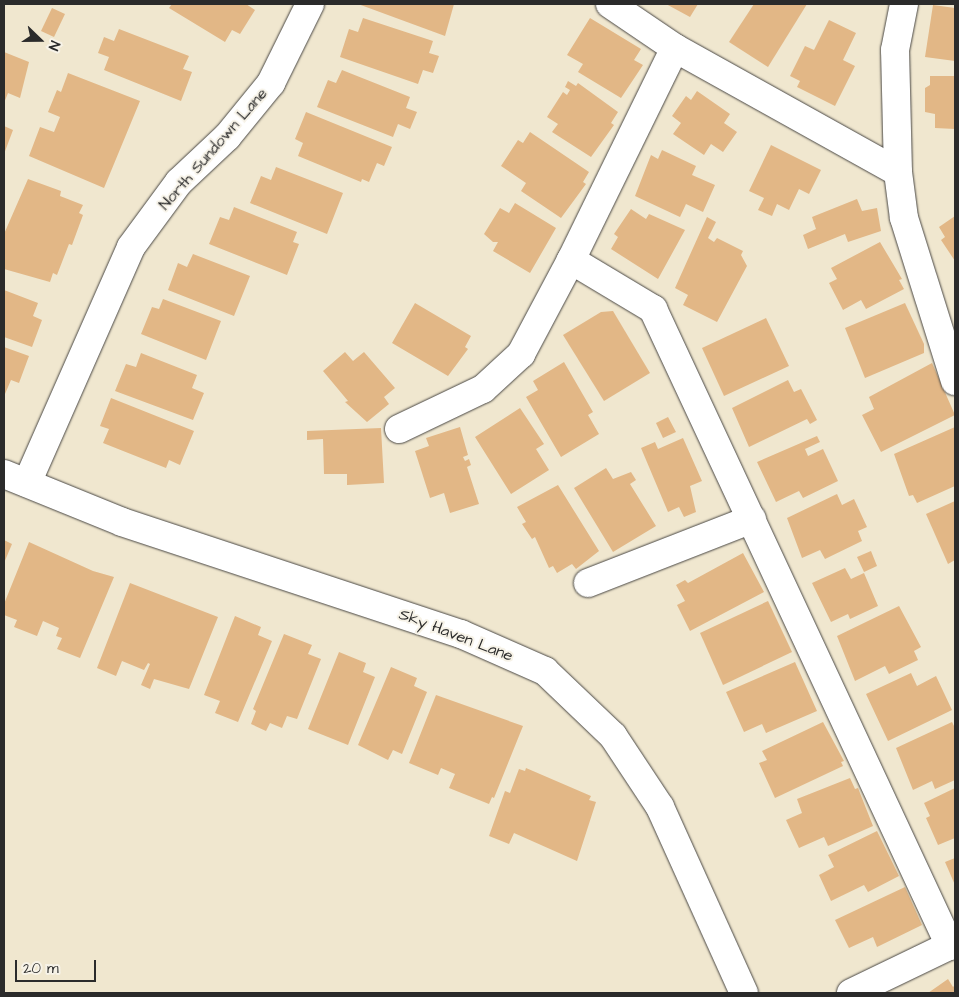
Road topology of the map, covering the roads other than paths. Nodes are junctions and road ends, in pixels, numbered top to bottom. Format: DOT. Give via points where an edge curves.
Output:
graph roads {
  1 [pos="310,4"];
  2 [pos="610,4"];
  3 [pos="904,4"];
  4 [pos="675,48"];
  5 [pos="898,172"];
  6 [pos="571,260"];
  7 [pos="955,381"];
  8 [pos="399,429"];
  9 [pos="15,479"];
  10 [pos="752,519"];
  11 [pos="588,583"];
  12 [pos="952,945"];
  13 [pos="744,993"];
  14 [pos="851,993"];
  1 -- 9 [label="street, North Sundown Lane" via="271,83 227,137 179,182 131,247"];
  2 -- 4 [label="street"];
  3 -- 5 [label="street" via="896,50"];
  4 -- 5 [label="street"];
  4 -- 6 [label="street"];
  5 -- 7 [label="street" via="904,218"];
  6 -- 8 [label="street" via="521,354 483,389"];
  6 -- 10 [label="street" via="653,309"];
  9 -- 13 [label="street, Sky Haven Lane" via="122,522 461,634 545,671 613,736 660,807"];
  10 -- 11 [label="street"];
  10 -- 12 [label="street"];
  12 -- 14 [label="street"];
}
